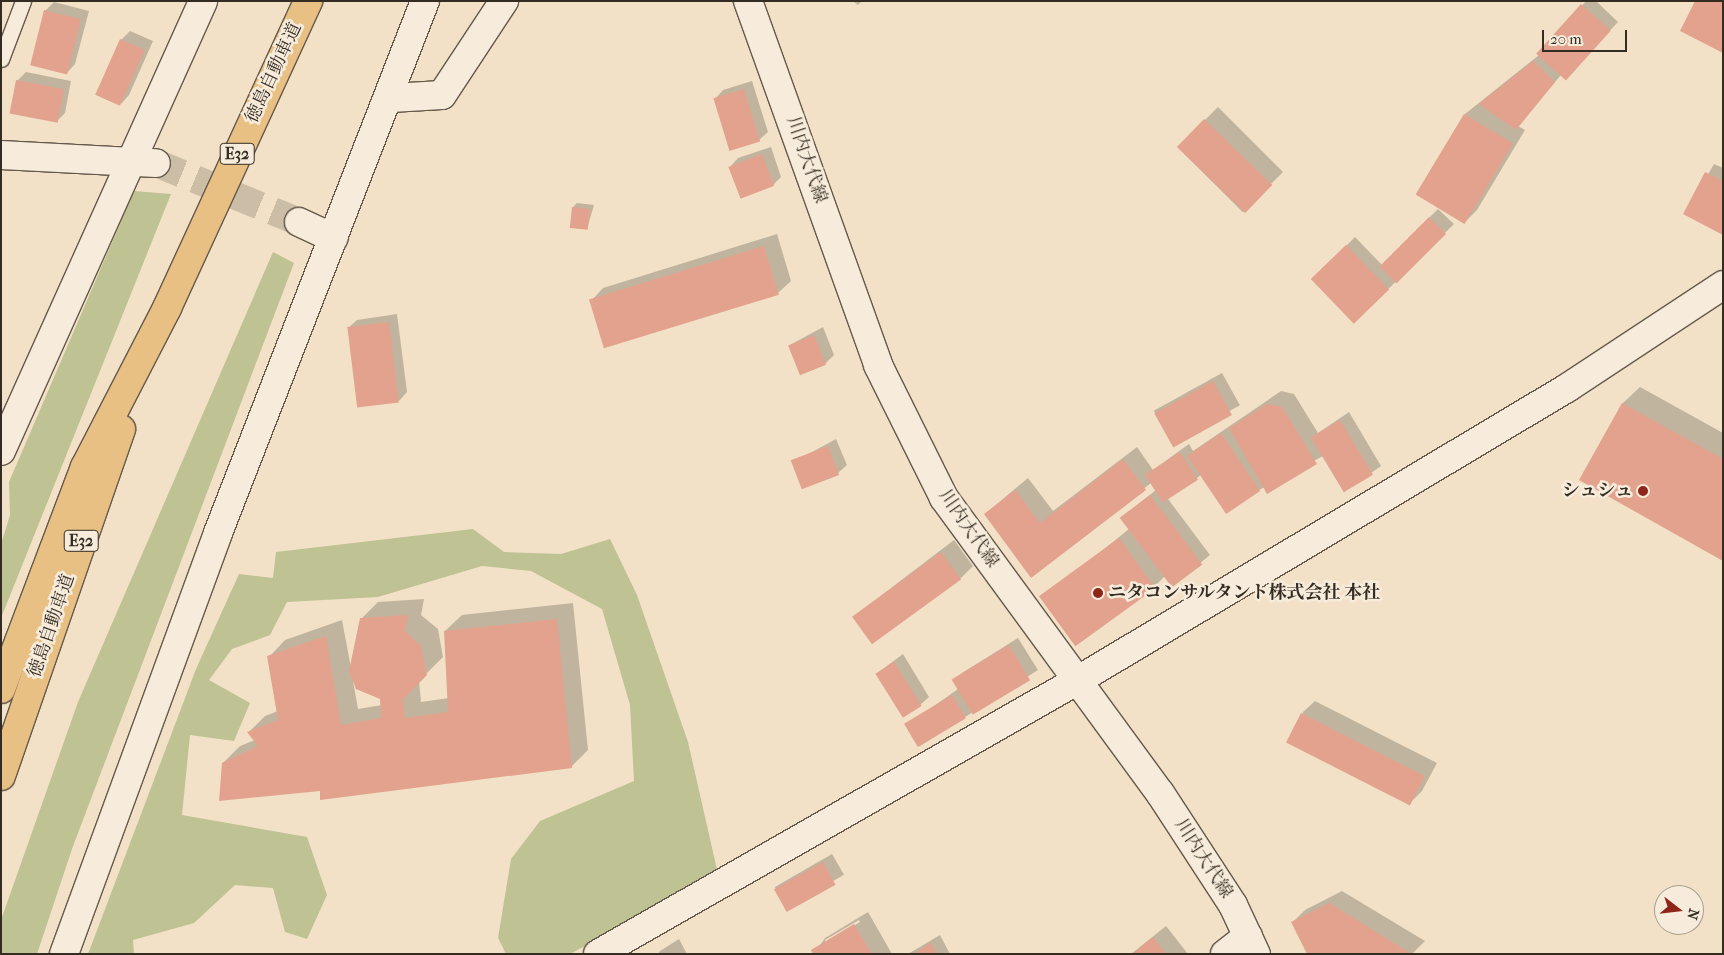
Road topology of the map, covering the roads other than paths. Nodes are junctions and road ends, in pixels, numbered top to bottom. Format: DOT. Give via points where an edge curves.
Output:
graph roads {
  1 [pos="23,1"];
  2 [pos="203,1"];
  3 [pos="308,1"];
  4 [pos="425,1"];
  5 [pos="504,1"];
  6 [pos="748,1"];
  7 [pos="1,59"];
  8 [pos="391,98"];
  9 [pos="1,155"];
  10 [pos="128,160"];
  11 [pos="156,163"];
  12 [pos="299,222"];
  13 [pos="334,238"];
  14 [pos="1723,286"];
  15 [pos="167,308"];
  16 [pos="1,451"];
  17 [pos="1080,680"];
  18 [pos="1,689"];
  19 [pos="1,776"];
  20 [pos="1252,945"];
  21 [pos="64,954"];
  22 [pos="598,954"];
  23 [pos="1225,954"];
  1 -- 7 [label="lane"];
  2 -- 10 [label="street"];
  3 -- 15 [label="highway, 徳島自動車道 / E32"];
  4 -- 8 [label="street"];
  5 -- 8 [label="street" via="442,95"];
  6 -- 17 [label="street, 川内大代線" via="882,373 944,498"];
  8 -- 13 [label="street"];
  9 -- 10 [label="street"];
  10 -- 11 [label="street"];
  10 -- 16 [label="street"];
  12 -- 13 [label="street"];
  13 -- 21 [label="street" via="218,533"];
  14 -- 17 [label="street" via="1566,388"];
  15 -- 18 [label="highway, 徳島自動車道 / E32" via="85,466"];
  15 -- 19 [label="highway, 徳島自動車道 / E32" via="103,476"];
  17 -- 20 [label="street, 川内大代線" via="1223,889"];
  17 -- 22 [label="street"];
  20 -- 23 [label="street"];
}
